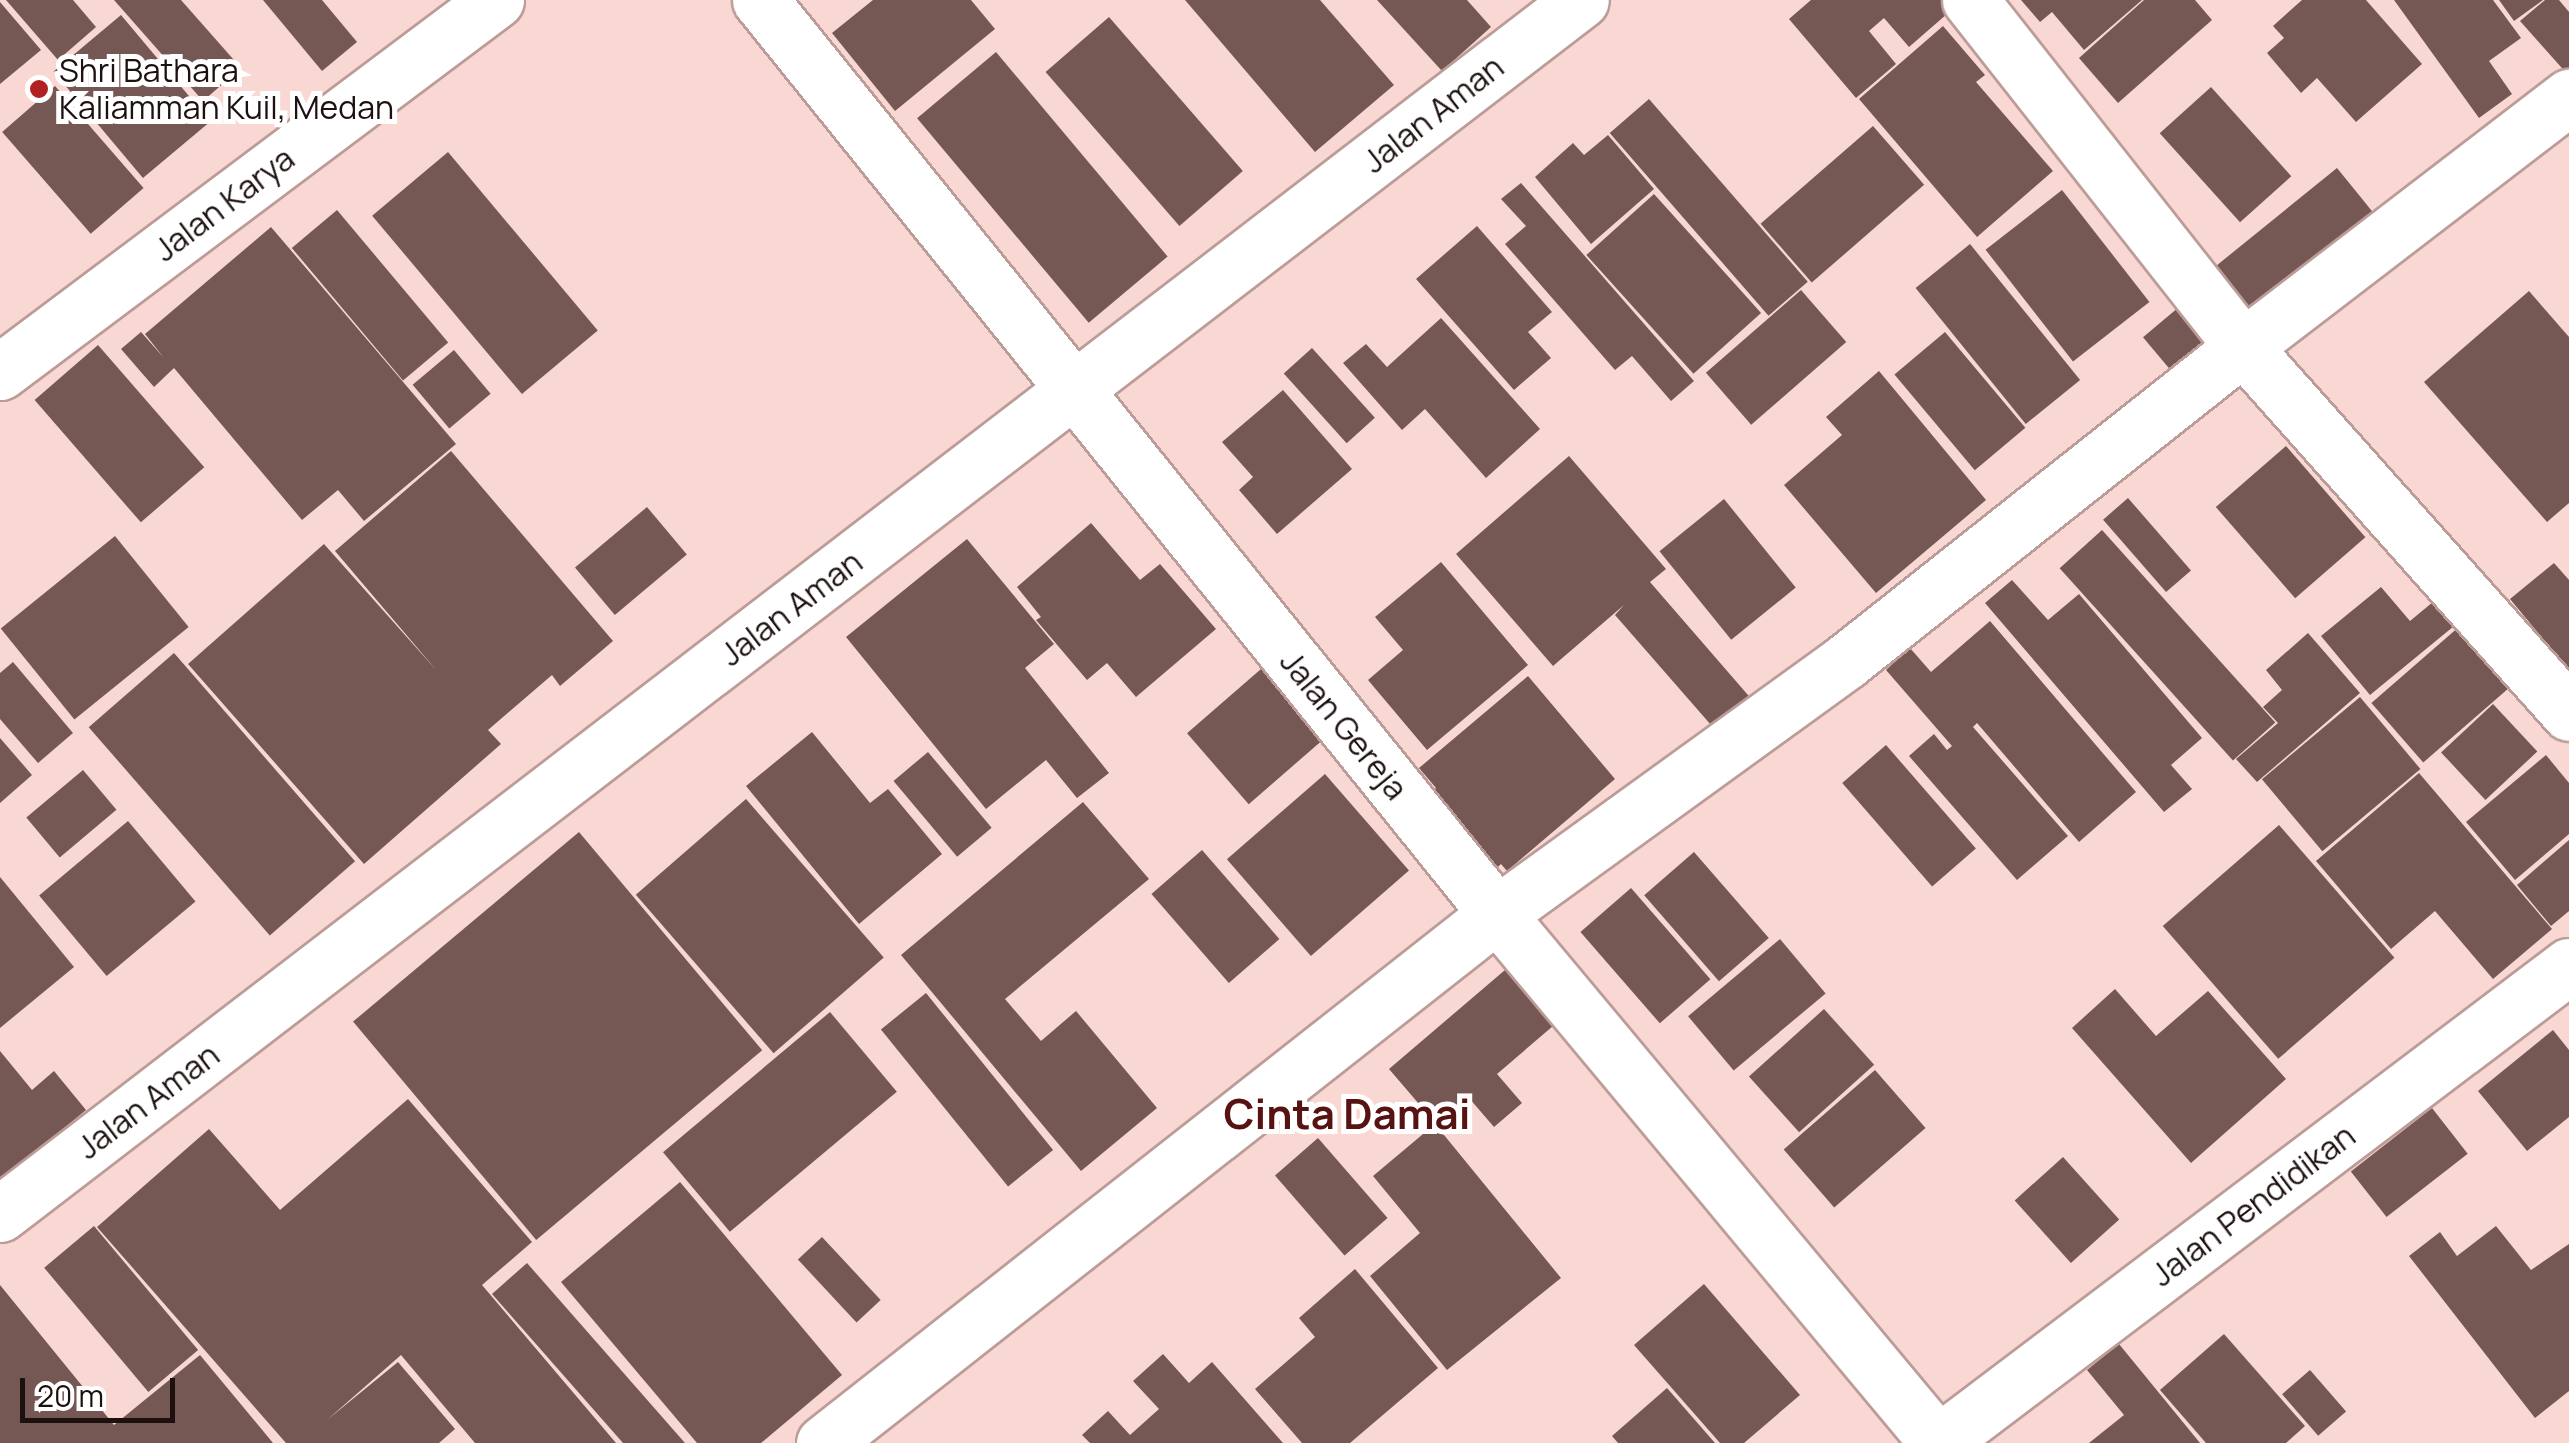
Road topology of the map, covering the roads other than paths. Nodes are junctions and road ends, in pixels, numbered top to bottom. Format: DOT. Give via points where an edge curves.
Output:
graph roads {
  1 [pos="496,0"];
  2 [pos="760,0"];
  3 [pos="1581,0"];
  4 [pos="1970,0"];
  5 [pos="2569,98"];
  6 [pos="2243,347"];
  7 [pos="0,372"];
  8 [pos="1075,391"];
  9 [pos="2569,713"];
  10 [pos="1496,914"];
  11 [pos="2569,966"];
  12 [pos="0,1214"];
  13 [pos="824,1443"];
  14 [pos="1938,1443"];
  1 -- 7 [label="street, Jalan Karya"];
  2 -- 8 [label="street, Jalan Gereja"];
  3 -- 8 [label="street, Jalan Aman"];
  4 -- 6 [label="street"];
  5 -- 6 [label="street"];
  6 -- 9 [label="street"];
  6 -- 10 [label="street" via="1846,662"];
  8 -- 10 [label="street, Jalan Gereja"];
  8 -- 12 [label="street, Jalan Aman"];
  10 -- 13 [label="street"];
  10 -- 14 [label="street, Jalan Gereja"];
  11 -- 14 [label="street, Jalan Pendidikan"];
}
